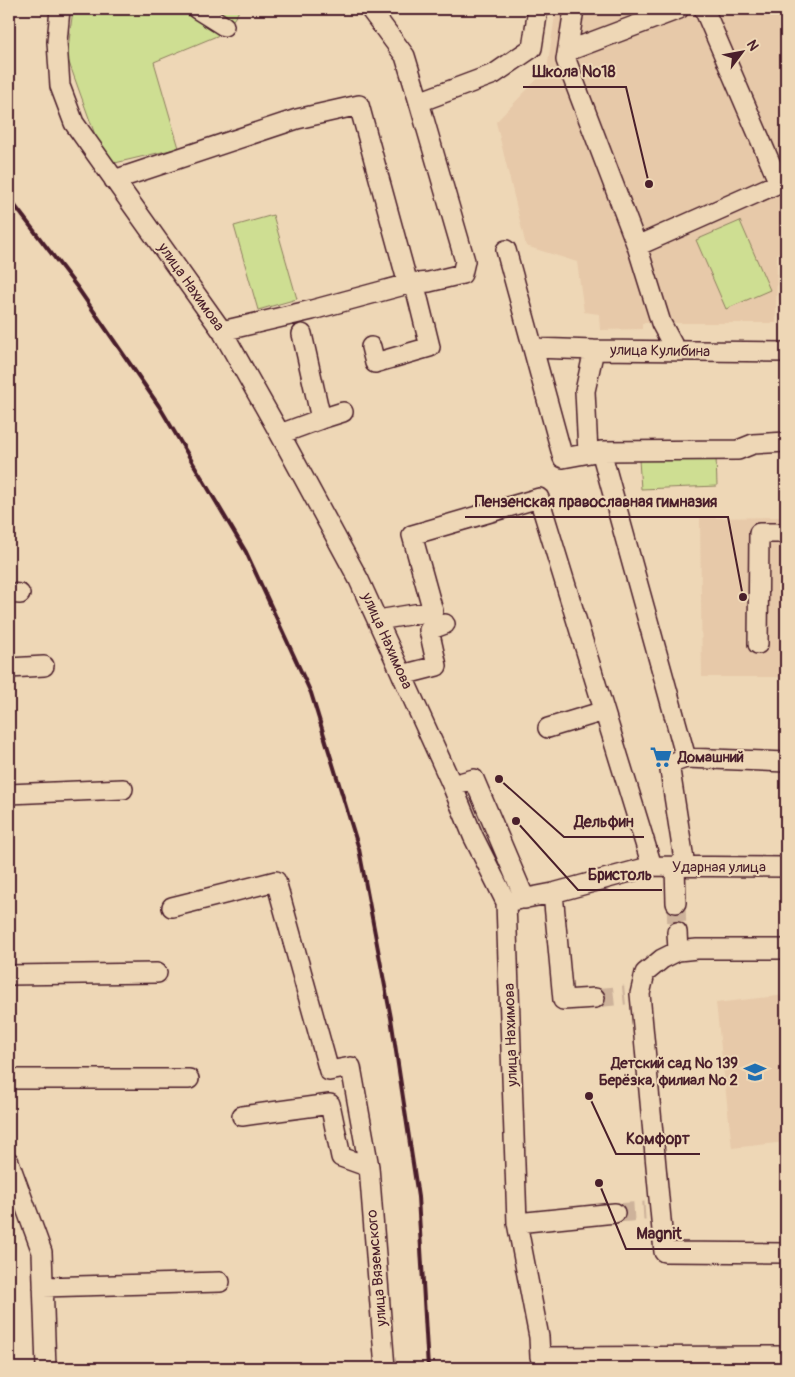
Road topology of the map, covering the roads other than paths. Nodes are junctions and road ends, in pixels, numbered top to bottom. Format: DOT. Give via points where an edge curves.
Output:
graph roads {
  1 [pos="60,9"];
  2 [pos="197,9"];
  3 [pos="370,9"];
  4 [pos="538,9"];
  5 [pos="574,9"];
  6 [pos="679,9"];
  7 [pos="704,9"];
  8 [pos="224,26"];
  9 [pos="568,51"];
  10 [pos="419,102"];
  11 [pos="114,180"];
  12 [pos="637,246"];
  13 [pos="506,250"];
  14 [pos="411,283"];
  15 [pos="222,331"];
  16 [pos="302,334"];
  17 [pos="371,347"];
  18 [pos="533,348"];
  19 [pos="594,350"];
  20 [pos="676,351"];
  21 [pos="786,352"];
  22 [pos="343,412"];
  23 [pos="321,419"];
  24 [pos="280,434"];
  25 [pos="786,442"];
  26 [pos="595,452"];
  27 [pos="786,533"];
  28 [pos="378,620"];
  29 [pos="445,624"];
  30 [pos="758,644"];
  31 [pos="44,666"];
  32 [pos="9,668"];
  33 [pos="402,676"];
  34 [pos="604,711"];
  35 [pos="548,728"];
  36 [pos="686,758"];
  37 [pos="786,762"];
  38 [pos="452,785"];
  39 [pos="123,789"];
  40 [pos="9,794"];
  41 [pos="496,830"];
  42 [pos="473,836"];
  43 [pos="652,866"];
  44 [pos="680,866"];
  45 [pos="786,867"];
  46 [pos="553,893"];
  47 [pos="515,900"];
  48 [pos="676,903"];
  49 [pos="172,907"];
  50 [pos="677,932"];
  51 [pos="786,949"];
  52 [pos="678,951"];
  53 [pos="157,974"];
  54 [pos="9,975"];
  55 [pos="595,998"];
  56 [pos="9,1078"];
  57 [pos="189,1079"];
  58 [pos="242,1116"];
  59 [pos="9,1162"];
  60 [pos="369,1167"];
  61 [pos="615,1213"];
  62 [pos="517,1223"];
  63 [pos="786,1253"];
  64 [pos="220,1282"];
  65 [pos="43,1287"];
  66 [pos="786,1356"];
  67 [pos="724,1362"];
  68 [pos="539,1363"];
  69 [pos="46,1368"];
  70 [pos="385,1368"];
  1 -- 11 [label="street, улица Нахимова" via="57,42 60,86 74,123"];
  2 -- 8 [label="street"];
  3 -- 10 [label="street" via="405,56"];
  4 -- 10 [label="street" via="532,48 494,74"];
  5 -- 9 [label="street"];
  6 -- 9 [label="street"];
  7 -- 12 [label="street" via="779,183"];
  9 -- 12 [label="street" via="566,60"];
  10 -- 14 [label="street" via="464,261 462,274"];
  11 -- 14 [label="street" via="297,119 359,105"];
  11 -- 15 [label="street, улица Нахимова"];
  12 -- 20 [label="street" via="661,323"];
  13 -- 18 [label="street"];
  14 -- 15 [label="street"];
  14 -- 17 [label="street" via="430,347 375,363"];
  15 -- 24 [label="street, улица Нахимова"];
  16 -- 23 [label="street"];
  18 -- 19 [label="street, улица Кулибина"];
  18 -- 26 [label="street" via="563,458"];
  19 -- 20 [label="street, улица Кулибина"];
  19 -- 26 [label="street" via="585,391"];
  20 -- 21 [label="street, улица Кулибина"];
  22 -- 23 [label="street"];
  23 -- 24 [label="street"];
  24 -- 28 [label="street, улица Нахимова" via="360,580"];
  25 -- 26 [label="street" via="753,444 738,450"];
  26 -- 36 [label="street"];
  27 -- 30 [label="street" via="759,533"];
  28 -- 33 [label="street, улица Нахимова"];
  28 -- 34 [label="street" via="433,611 412,535 539,498"];
  29 -- 33 [label="street" via="430,630 437,666"];
  31 -- 32 [label="street"];
  33 -- 38 [label="street, улица Нахимова"];
  34 -- 35 [label="street"];
  34 -- 43 [label="street"];
  36 -- 37 [label="street"];
  36 -- 44 [label="street" via="668,764"];
  38 -- 41 [label="street" via="474,779"];
  38 -- 42 [label="street, улица Нахимова"];
  39 -- 40 [label="street"];
  41 -- 42 [label="street"];
  41 -- 47 [label="street"];
  42 -- 47 [label="street, улица Нахимова"];
  43 -- 44 [label="street, Ударная улица"];
  43 -- 46 [label="street, Ударная улица"];
  44 -- 45 [label="street, Ударная улица"];
  44 -- 48 [label="street"];
  46 -- 47 [label="street, Ударная улица"];
  46 -- 55 [label="street" via="563,1000"];
  47 -- 62 [label="street, улица Нахимова"];
  49 -- 60 [label="street, улица Вяземского" via="276,881 329,1071 350,1067"];
  50 -- 52 [label="street"];
  51 -- 52 [label="street"];
  52 -- 63 [label="street" via="662,959 645,974 632,994 652,1210 664,1252"];
  53 -- 54 [label="street"];
  56 -- 57 [label="street"];
  58 -- 60 [label="street" via="336,1102 342,1157"];
  59 -- 65 [label="street" via="42,1252"];
  60 -- 70 [label="street, улица Вяземского"];
  61 -- 62 [label="street"];
  62 -- 68 [label="street, улица Нахимова" via="539,1336"];
  64 -- 65 [label="street"];
  65 -- 69 [label="street"];
  66 -- 67 [label="street"];
  67 -- 68 [label="street"];
}
